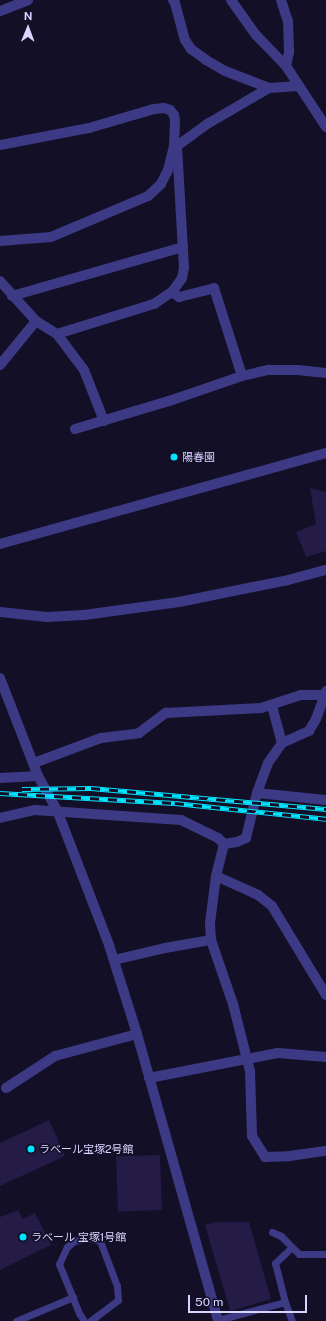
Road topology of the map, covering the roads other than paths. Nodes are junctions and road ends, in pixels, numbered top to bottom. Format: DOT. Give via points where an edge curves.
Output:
graph roads {
  1 [pos="28,0"];
  2 [pos="173,0"];
  3 [pos="232,0"];
  4 [pos="281,0"];
  5 [pos="0,11"];
  6 [pos="286,66"];
  7 [pos="298,86"];
  8 [pos="269,88"];
  9 [pos="326,127"];
  10 [pos="0,145"];
  11 [pos="176,146"];
  12 [pos="2,242"];
  13 [pos="183,247"];
  14 [pos="0,281"];
  15 [pos="172,292"];
  16 [pos="12,296"];
  17 [pos="36,321"];
  18 [pos="57,334"];
  19 [pos="0,365"];
  20 [pos="326,372"];
  21 [pos="242,376"];
  22 [pos="104,421"];
  23 [pos="75,429"];
  24 [pos="326,453"];
  25 [pos="0,544"];
  26 [pos="326,570"];
  27 [pos="0,612"];
  28 [pos="0,678"];
  29 [pos="325,693"];
  30 [pos="272,706"];
  31 [pos="282,743"];
  32 [pos="34,763"];
  33 [pos="38,776"];
  34 [pos="0,778"];
  35 [pos="257,793"];
  36 [pos="326,800"];
  37 [pos="57,810"];
  38 [pos="0,818"];
  39 [pos="224,844"];
  40 [pos="216,876"];
  41 [pos="211,940"];
  42 [pos="114,960"];
  43 [pos="326,995"];
  44 [pos="137,1034"];
  45 [pos="326,1057"];
  46 [pos="248,1058"];
  47 [pos="149,1078"];
  48 [pos="6,1088"];
  49 [pos="326,1151"];
  50 [pos="272,1232"];
  51 [pos="292,1247"];
  52 [pos="326,1254"];
  53 [pos="73,1297"];
  54 [pos="285,1302"];
  55 [pos="16,1321"];
  56 [pos="84,1321"];
  57 [pos="90,1321"];
  58 [pos="218,1321"];
  59 [pos="292,1321"];
  1 -- 5 [label="street"];
  2 -- 8 [label="street" via="185,40 191,49 224,71"];
  3 -- 6 [label="street" via="256,35"];
  4 -- 6 [label="street" via="288,21"];
  6 -- 7 [label="street"];
  7 -- 8 [label="street"];
  7 -- 9 [label="street"];
  8 -- 11 [label="street" via="209,123"];
  10 -- 11 [label="street" via="89,128 164,108 174,115"];
  11 -- 12 [label="street" via="161,184 139,201 52,236"];
  11 -- 13 [label="street"];
  13 -- 15 [label="street" via="182,278"];
  13 -- 16 [label="street"];
  14 -- 16 [label="street"];
  15 -- 18 [label="street" via="154,304"];
  15 -- 21 [label="street" via="179,297 214,288"];
  16 -- 17 [label="street"];
  17 -- 18 [label="street"];
  17 -- 19 [label="street"];
  18 -- 22 [label="street" via="84,370"];
  20 -- 21 [label="street" via="269,370"];
  21 -- 22 [label="street"];
  22 -- 23 [label="street"];
  24 -- 25 [label="street"];
  26 -- 27 [label="street" via="179,602 84,615 47,617"];
  28 -- 32 [label="street"];
  29 -- 30 [label="street" via="301,696"];
  29 -- 31 [label="street" via="309,731"];
  30 -- 31 [label="street"];
  30 -- 32 [label="street" via="166,713 139,733 101,738"];
  31 -- 35 [label="street" via="268,763"];
  32 -- 33 [label="street"];
  33 -- 34 [label="street"];
  33 -- 37 [label="street"];
  35 -- 36 [label="street"];
  35 -- 39 [label="street" via="246,838"];
  37 -- 38 [label="street" via="35,810"];
  37 -- 39 [label="street" via="181,820 218,838"];
  37 -- 42 [label="street"];
  39 -- 40 [label="street"];
  40 -- 41 [label="street" via="210,923"];
  40 -- 43 [label="street" via="258,895 272,906"];
  41 -- 42 [label="street"];
  41 -- 46 [label="street"];
  42 -- 44 [label="street"];
  44 -- 47 [label="street"];
  44 -- 48 [label="street" via="55,1056"];
  45 -- 46 [label="street" via="278,1053"];
  46 -- 47 [label="street"];
  46 -- 49 [label="street" via="252,1136 265,1157"];
  47 -- 58 [label="street"];
  50 -- 51 [label="lane" via="281,1236"];
  51 -- 52 [label="lane" via="299,1254"];
  51 -- 54 [label="lane" via="275,1263"];
  53 -- 55 [label="lane"];
  53 -- 56 [label="lane"];
  53 -- 57 [label="lane" via="59,1264 67,1247 74,1241 88,1238 100,1241 117,1286 118,1300"];
  54 -- 58 [label="lane"];
  54 -- 59 [label="lane"];
}
